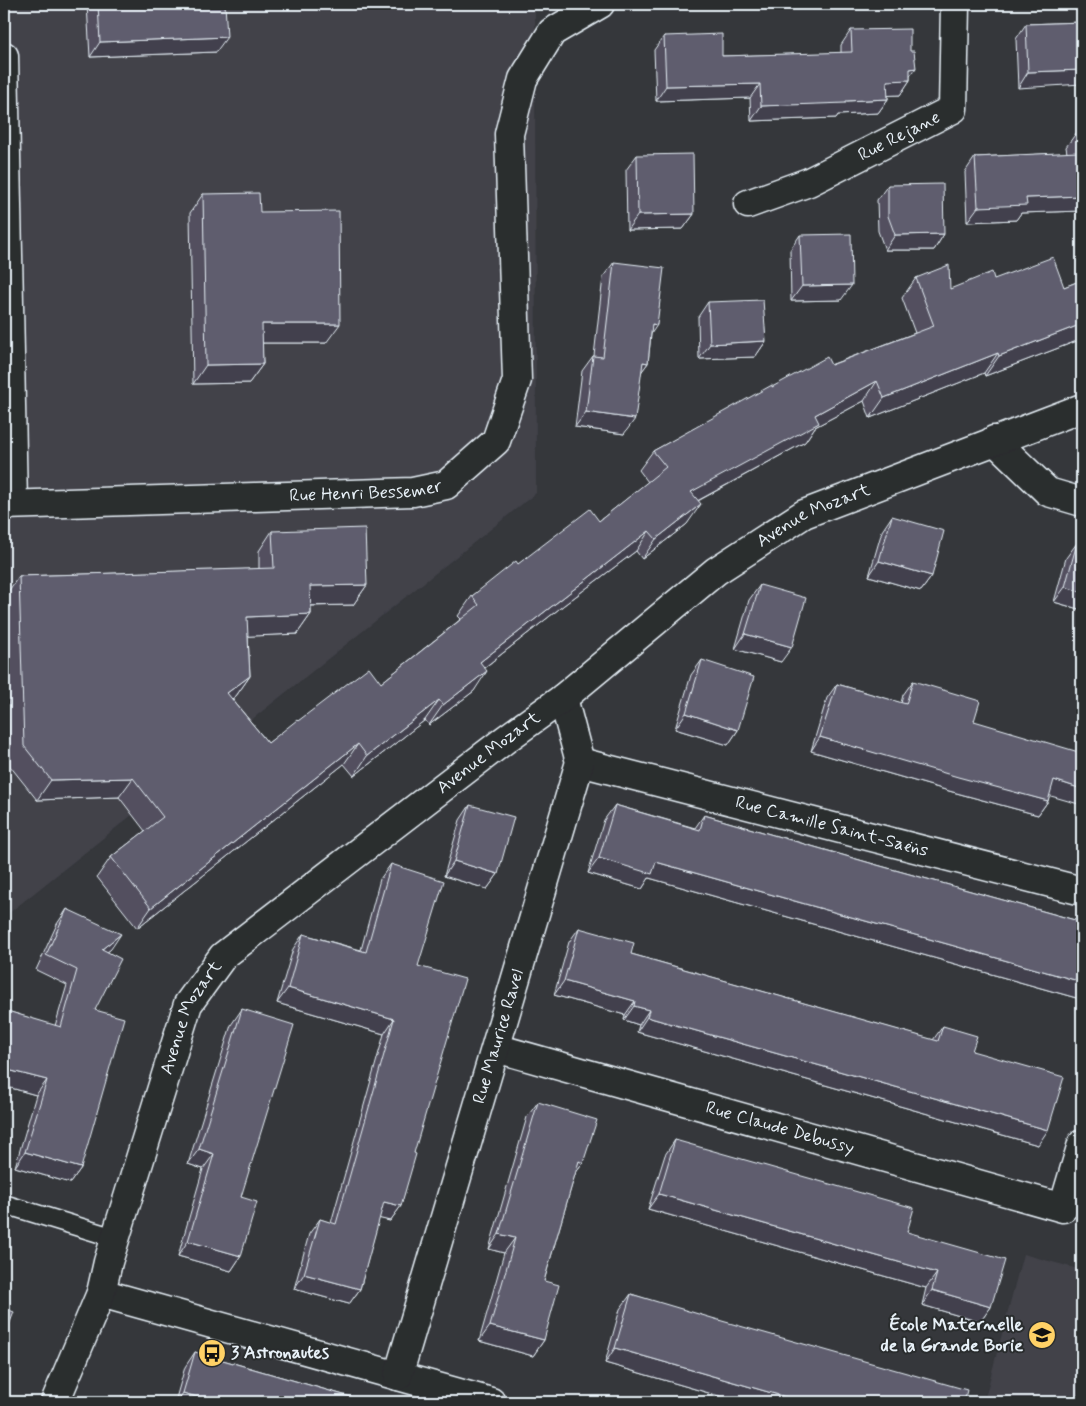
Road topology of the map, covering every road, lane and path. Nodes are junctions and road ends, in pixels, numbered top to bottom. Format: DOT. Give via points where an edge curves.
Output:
graph roads {
  1 [pos="600,4"];
  2 [pos="956,4"];
  3 [pos="4,56"];
  4 [pos="748,204"];
  5 [pos="1082,408"];
  6 [pos="994,440"];
  7 [pos="1082,502"];
  8 [pos="8,505"];
  9 [pos="563,698"];
  10 [pos="580,762"];
  11 [pos="1082,891"];
  12 [pos="496,1048"];
  13 [pos="1082,1144"];
  14 [pos="4,1204"];
  15 [pos="115,1238"];
  16 [pos="100,1293"];
  17 [pos="398,1376"];
  18 [pos="55,1402"];
  19 [pos="491,1402"];
  1 -- 8 [label="street, Rue Henri Bessemer" via="552,32 523,79 509,134 517,380 496,441 446,485 413,492"];
  2 -- 4 [label="street, Rue Rejane" via="953,110 809,182"];
  3 -- 8 [label="street"];
  5 -- 6 [label="street, Avenue Mozart"];
  6 -- 7 [label="street" via="1048,492"];
  6 -- 9 [label="street, Avenue Mozart" via="804,514 716,571"];
  9 -- 10 [label="street"];
  9 -- 15 [label="street, Avenue Mozart" via="223,956 188,1004"];
  10 -- 11 [label="street, Rue Camille Saint-Saëns"];
  10 -- 12 [label="street, Rue Maurice Ravel"];
  12 -- 13 [label="street, Rue Claude Debussy" via="1063,1208"];
  12 -- 17 [label="street, Rue Maurice Ravel"];
  14 -- 15 [label="lane"];
  15 -- 16 [label="street, Avenue Mozart"];
  16 -- 17 [label="street"];
  16 -- 18 [label="street, Avenue Mozart"];
  17 -- 19 [label="street"];
}
